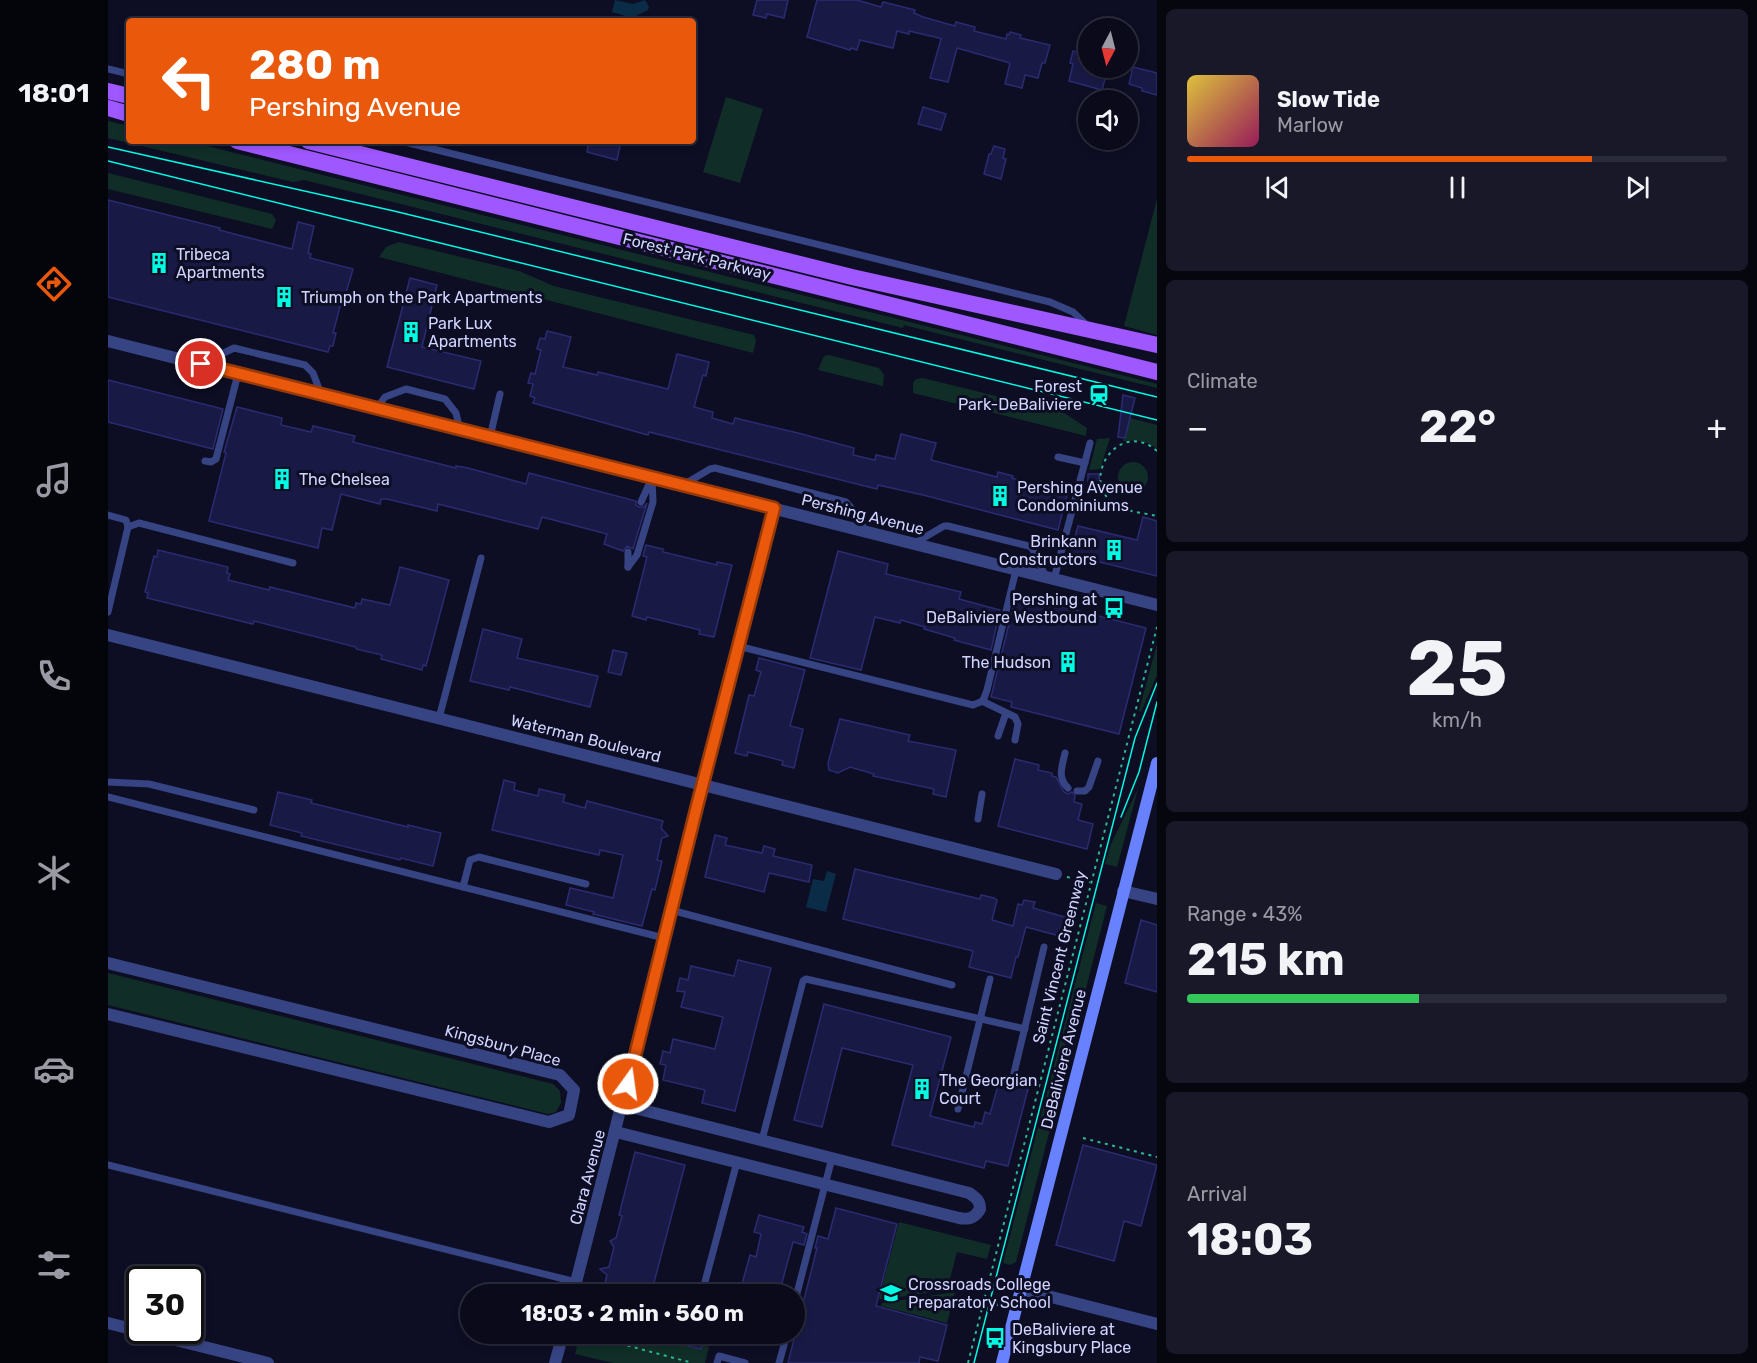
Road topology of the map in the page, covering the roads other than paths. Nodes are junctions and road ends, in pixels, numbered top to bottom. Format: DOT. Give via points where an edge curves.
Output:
graph roads {
  1 [pos="108,69"];
  2 [pos="126,73"];
  3 [pos="108,91"];
  4 [pos="126,95"];
  5 [pos="108,108"];
  6 [pos="126,113"];
  7 [pos="249,144"];
  8 [pos="320,144"];
  9 [pos="413,144"];
  10 [pos="1092,330"];
  11 [pos="108,341"];
  12 [pos="1157,345"];
  13 [pos="201,364"];
  14 [pos="1157,372"];
  15 [pos="238,374"];
  16 [pos="321,394"];
  17 [pos="500,394"];
  18 [pos="376,409"];
  19 [pos="460,430"];
  20 [pos="489,437"];
  21 [pos="1090,443"];
  22 [pos="1058,457"];
  23 [pos="205,461"];
  24 [pos="1084,463"];
  25 [pos="652,478"];
  26 [pos="682,485"];
  27 [pos="641,502"];
  28 [pos="774,508"];
  29 [pos="108,515"];
  30 [pos="128,527"];
  31 [pos="865,531"];
  32 [pos="914,544"];
  33 [pos="628,552"];
  34 [pos="481,558"];
  35 [pos="293,563"];
  36 [pos="1016,570"];
  37 [pos="1050,578"];
  38 [pos="1157,605"];
  39 [pos="108,612"];
  40 [pos="108,635"];
  41 [pos="738,646"];
  42 [pos="982,701"];
  43 [pos="1006,713"];
  44 [pos="439,718"];
  45 [pos="998,736"];
  46 [pos="1015,740"];
  47 [pos="1065,753"];
  48 [pos="1098,761"];
  49 [pos="1157,763"];
  50 [pos="108,782"];
  51 [pos="702,784"];
  52 [pos="1068,788"];
  53 [pos="1077,791"];
  54 [pos="982,794"];
  55 [pos="108,798"];
  56 [pos="254,810"];
  57 [pos="978,819"];
  58 [pos="1056,874"];
  59 [pos="586,884"];
  60 [pos="463,887"];
  61 [pos="1123,891"];
  62 [pos="1157,899"];
  63 [pos="670,910"];
  64 [pos="664,938"];
  65 [pos="1044,947"];
  66 [pos="108,963"];
  67 [pos="990,979"];
  68 [pos="952,985"];
  69 [pos="108,1014"];
  70 [pos="980,1019"];
  71 [pos="1024,1029"];
  72 [pos="1014,1073"];
  73 [pos="623,1105"];
  74 [pos="958,1109"];
  75 [pos="616,1132"];
  76 [pos="762,1140"];
  77 [pos="832,1158"];
  78 [pos="737,1162"];
  79 [pos="108,1165"];
  80 [pos="825,1184"];
  81 [pos="559,1284"];
  82 [pos="575,1284"];
  83 [pos="704,1284"];
  84 [pos="799,1284"];
  85 [pos="1020,1289"];
  86 [pos="108,1323"];
  87 [pos="1157,1324"];
  88 [pos="560,1344"];
  89 [pos="784,1344"];
  90 [pos="268,1363"];
  91 [pos="555,1363"];
  92 [pos="717,1363"];
  93 [pos="745,1363"];
  94 [pos="779,1363"];
  95 [pos="1002,1363"];
  1 -- 2 [label="lane"];
  3 -- 4 [label="main road"];
  5 -- 6 [label="main road"];
  7 -- 14 [label="main road, Forest Park Parkway"];
  8 -- 10 [label="main road, Forest Park Parkway" via="852,277"];
  9 -- 10 [label="lane" via="1050,302 1073,312"];
  10 -- 12 [label="main road, Forest Park Parkway"];
  11 -- 13 [label="street, Pershing Avenue"];
  13 -- 15 [label="street, Pershing Avenue"];
  13 -- 16 [label="lane" via="234,348 295,362 313,373"];
  15 -- 16 [label="street, Pershing Avenue"];
  15 -- 23 [label="lane" via="216,459"];
  16 -- 18 [label="street, Pershing Avenue"];
  17 -- 20 [label="lane"];
  18 -- 19 [label="street, Pershing Avenue"];
  18 -- 19 [label="lane" via="385,397 405,389 445,399 456,413"];
  19 -- 20 [label="street, Pershing Avenue"];
  20 -- 25 [label="street, Pershing Avenue"];
  21 -- 24 [label="lane"];
  22 -- 24 [label="lane"];
  24 -- 37 [label="lane"];
  25 -- 26 [label="street, Pershing Avenue"];
  25 -- 27 [label="lane"];
  25 -- 33 [label="lane" via="653,502 637,555 628,567"];
  26 -- 28 [label="street, Pershing Avenue"];
  26 -- 31 [label="lane" via="715,468 846,502"];
  28 -- 31 [label="street, Pershing Avenue"];
  28 -- 41 [label="street, Clara Avenue"];
  29 -- 30 [label="lane" via="126,520"];
  30 -- 35 [label="lane" via="140,523"];
  30 -- 39 [label="lane"];
  31 -- 32 [label="street, Pershing Avenue"];
  32 -- 36 [label="street, Pershing Avenue"];
  32 -- 37 [label="lane" via="944,526 971,531 1029,546"];
  34 -- 44 [label="lane"];
  36 -- 37 [label="street, Pershing Avenue"];
  36 -- 42 [label="lane"];
  37 -- 38 [label="street, Pershing Avenue"];
  40 -- 44 [label="street, Waterman Boulevard"];
  41 -- 42 [label="lane" via="973,705"];
  41 -- 51 [label="street, Clara Avenue"];
  42 -- 43 [label="lane"];
  43 -- 45 [label="lane"];
  43 -- 46 [label="lane" via="1015,717 1018,724"];
  44 -- 51 [label="street, Waterman Boulevard"];
  47 -- 52 [label="lane" via="1060,774 1061,782"];
  48 -- 53 [label="lane" via="1089,787"];
  49 -- 61 [label="main road, DeBaliviere Avenue"];
  50 -- 56 [label="lane" via="149,784"];
  51 -- 58 [label="street, Waterman Boulevard"];
  51 -- 63 [label="street, Clara Avenue"];
  54 -- 57 [label="lane"];
  55 -- 60 [label="lane"];
  59 -- 60 [label="lane" via="479,857 470,860"];
  60 -- 64 [label="lane"];
  61 -- 62 [label="street"];
  61 -- 85 [label="main road, DeBaliviere Avenue"];
  63 -- 64 [label="street, Clara Avenue"];
  63 -- 68 [label="lane"];
  64 -- 73 [label="street, Clara Avenue"];
  65 -- 71 [label="lane"];
  66 -- 69 [label="street, Kingsbury Place" via="560,1075 574,1090 569,1115 549,1122"];
  67 -- 70 [label="lane"];
  70 -- 71 [label="lane"];
  70 -- 74 [label="lane"];
  70 -- 76 [label="lane" via="803,981"];
  71 -- 72 [label="lane"];
  73 -- 75 [label="street, Clara Avenue"];
  73 -- 76 [label="street"];
  75 -- 78 [label="street"];
  75 -- 82 [label="street, Clara Avenue"];
  76 -- 77 [label="street"];
  77 -- 80 [label="lane"];
  77 -- 80 [label="street" via="969,1193 980,1209 966,1220"];
  78 -- 80 [label="street"];
  78 -- 83 [label="lane"];
  79 -- 81 [label="lane"];
  80 -- 84 [label="lane"];
  85 -- 87 [label="street"];
  85 -- 95 [label="main road, DeBaliviere Avenue"];
  86 -- 90 [label="street"];
  88 -- 91 [label="street"];
  89 -- 94 [label="lane"];
  92 -- 93 [label="lane" via="719,1356"];
}
